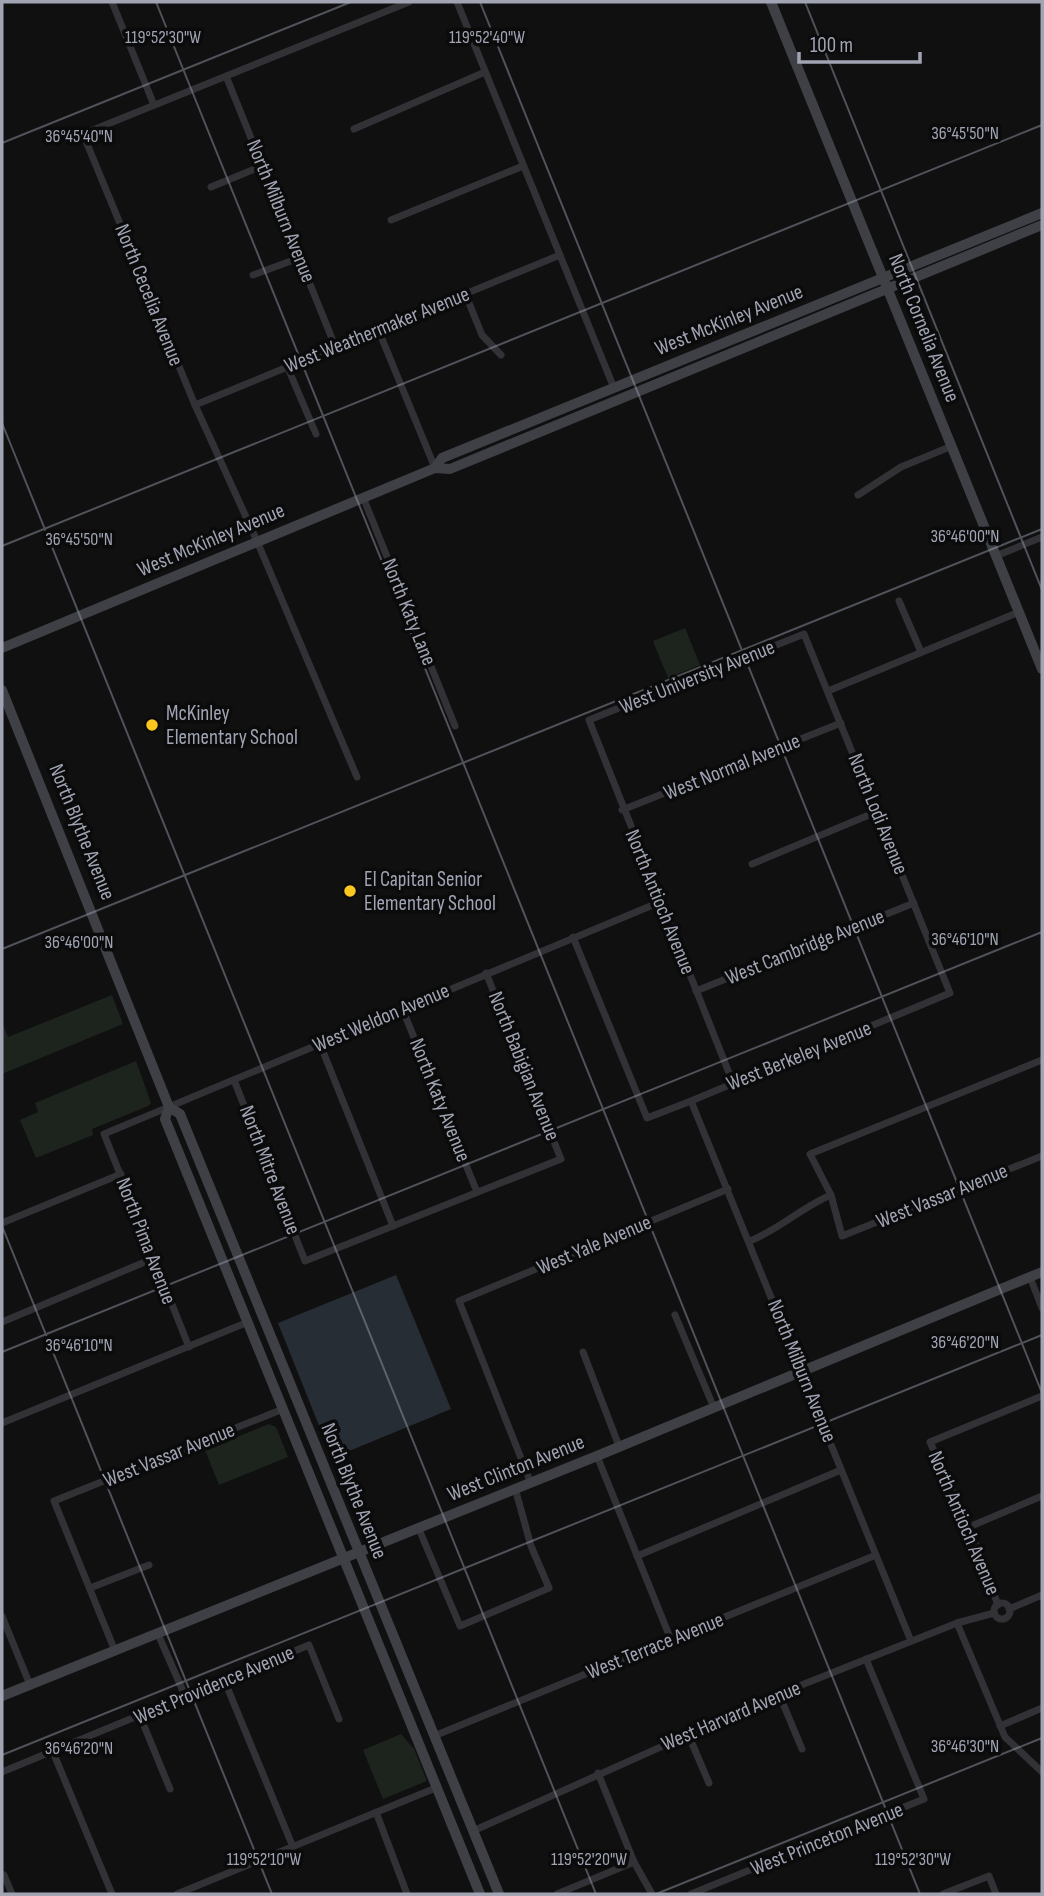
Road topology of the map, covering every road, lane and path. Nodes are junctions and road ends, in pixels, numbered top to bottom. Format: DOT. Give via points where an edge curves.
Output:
graph roads {
  1 [pos="112,2"];
  2 [pos="409,2"];
  3 [pos="457,2"];
  4 [pos="771,2"];
  5 [pos="485,72"];
  6 [pos="226,76"];
  7 [pos="154,105"];
  8 [pos="354,128"];
  9 [pos="262,166"];
  10 [pos="523,166"];
  11 [pos="211,187"];
  12 [pos="1042,213"];
  13 [pos="391,220"];
  14 [pos="1042,225"];
  15 [pos="559,255"];
  16 [pos="299,258"];
  17 [pos="253,275"];
  18 [pos="886,283"];
  19 [pos="465,293"];
  20 [pos="378,328"];
  21 [pos="335,346"];
  22 [pos="501,355"];
  23 [pos="287,366"];
  24 [pos="614,388"];
  25 [pos="195,405"];
  26 [pos="316,434"];
  27 [pos="952,446"];
  28 [pos="435,468"];
  29 [pos="858,495"];
  30 [pos="363,497"];
  31 [pos="1042,537"];
  32 [pos="257,541"];
  33 [pos="996,556"];
  34 [pos="899,601"];
  35 [pos="1019,611"];
  36 [pos="804,634"];
  37 [pos="2,648"];
  38 [pos="921,652"];
  39 [pos="1042,669"];
  40 [pos="2,690"];
  41 [pos="828,691"];
  42 [pos="589,720"];
  43 [pos="841,723"];
  44 [pos="455,726"];
  45 [pos="357,777"];
  46 [pos="622,810"];
  47 [pos="876,812"];
  48 [pos="752,864"];
  49 [pos="660,902"];
  50 [pos="914,903"];
  51 [pos="573,937"];
  52 [pos="486,972"];
  53 [pos="695,991"];
  54 [pos="950,993"];
  55 [pos="402,1008"];
  56 [pos="320,1044"];
  57 [pos="1042,1060"];
  58 [pos="234,1080"];
  59 [pos="733,1083"];
  60 [pos="691,1101"];
  61 [pos="169,1107"];
  62 [pos="104,1134"];
  63 [pos="1042,1156"];
  64 [pos="121,1174"];
  65 [pos="728,1189"];
  66 [pos="477,1192"];
  67 [pos="831,1195"];
  68 [pos="2,1223"];
  69 [pos="393,1226"];
  70 [pos="750,1241"];
  71 [pos="152,1259"];
  72 [pos="1042,1272"];
  73 [pos="1030,1277"];
  74 [pos="1042,1308"];
  75 [pos="675,1315"];
  76 [pos="2,1322"];
  77 [pos="248,1322"];
  78 [pos="189,1347"];
  79 [pos="583,1352"];
  80 [pos="803,1372"];
  81 [pos="1042,1396"];
  82 [pos="714,1408"];
  83 [pos="283,1409"];
  84 [pos="2,1423"];
  85 [pos="620,1446"];
  86 [pos="597,1456"];
  87 [pos="841,1470"];
  88 [pos="530,1481"];
  89 [pos="516,1488"];
  90 [pos="1042,1496"];
  91 [pos="418,1527"];
  92 [pos="969,1527"];
  93 [pos="359,1553"];
  94 [pos="876,1555"];
  95 [pos="637,1556"];
  96 [pos="343,1559"];
  97 [pos="149,1565"];
  98 [pos="90,1588"];
  99 [pos="1042,1595"];
  100 [pos="996,1609"];
  101 [pos="1009,1609"];
  102 [pos="2,1616"];
  103 [pos="957,1623"];
  104 [pos="158,1634"];
  105 [pos="671,1640"];
  106 [pos="911,1641"];
  107 [pos="115,1651"];
  108 [pos="866,1659"];
  109 [pos="225,1682"];
  110 [pos="30,1685"];
  111 [pos="779,1694"];
  112 [pos="2,1696"];
  113 [pos="186,1698"];
  114 [pos="1042,1708"];
  115 [pos="140,1716"];
  116 [pos="339,1719"];
  117 [pos="1000,1726"];
  118 [pos="688,1734"];
  119 [pos="434,1736"];
  120 [pos="802,1749"];
  121 [pos="53,1752"];
  122 [pos="2,1772"];
  123 [pos="1042,1772"];
  124 [pos="598,1773"];
  125 [pos="709,1783"];
  126 [pos="439,1787"];
  127 [pos="170,1790"];
  128 [pos="376,1812"];
  129 [pos="473,1831"];
  130 [pos="293,1847"];
  131 [pos="634,1862"];
  132 [pos="3,1875"];
  133 [pos="12,1894"];
  134 [pos="112,1894"];
  135 [pos="177,1894"];
  136 [pos="407,1894"];
  137 [pos="480,1894"];
  138 [pos="499,1894"];
  139 [pos="557,1894"];
  140 [pos="652,1894"];
  141 [pos="691,1894"];
  142 [pos="943,1894"];
  143 [pos="996,1894"];
  1 -- 7 [label="street"];
  2 -- 6 [label="street, North Cecelia Avenue"];
  3 -- 5 [label="street"];
  4 -- 18 [label="main road, North Cornelia Avenue"];
  5 -- 8 [label="street"];
  5 -- 10 [label="street"];
  6 -- 7 [label="street, North Cecelia Avenue"];
  6 -- 9 [label="street, North Milburn Avenue"];
  7 -- 25 [label="street, North Cecelia Avenue" via="83,134"];
  9 -- 11 [label="street"];
  9 -- 16 [label="street, North Milburn Avenue"];
  10 -- 13 [label="street"];
  10 -- 15 [label="street"];
  12 -- 18 [label="main road, West McKinley Avenue"];
  14 -- 18 [label="main road, West McKinley Avenue"];
  15 -- 19 [label="street, West Weathermaker Avenue"];
  15 -- 24 [label="street"];
  16 -- 17 [label="street"];
  16 -- 21 [label="street, North Milburn Avenue"];
  18 -- 24 [label="main road, West McKinley Avenue"];
  18 -- 27 [label="main road, North Cornelia Avenue"];
  18 -- 28 [label="main road, West McKinley Avenue" via="450,469"];
  19 -- 20 [label="street, West Weathermaker Avenue"];
  19 -- 22 [label="street" via="482,335"];
  20 -- 21 [label="street, West Weathermaker Avenue"];
  20 -- 28 [label="street"];
  21 -- 23 [label="street, West Weathermaker Avenue"];
  23 -- 25 [label="street, West Weathermaker Avenue"];
  23 -- 26 [label="street"];
  24 -- 28 [label="main road, West McKinley Avenue" via="442,458"];
  25 -- 32 [label="street, North Cecelia Avenue"];
  27 -- 29 [label="street" via="901,467"];
  27 -- 33 [label="main road, North Cornelia Avenue"];
  28 -- 30 [label="main road, West McKinley Avenue"];
  30 -- 32 [label="main road, West McKinley Avenue"];
  30 -- 44 [label="street, North Katy Lane"];
  31 -- 33 [label="street"];
  32 -- 37 [label="main road, West McKinley Avenue"];
  32 -- 45 [label="street, North Cecelia Avenue"];
  33 -- 35 [label="main road, North Cornelia Avenue"];
  34 -- 38 [label="street"];
  35 -- 38 [label="street"];
  35 -- 39 [label="main road, North Cornelia Avenue"];
  36 -- 41 [label="street, North Lodi Avenue"];
  36 -- 42 [label="street, West University Avenue"];
  38 -- 41 [label="street"];
  40 -- 61 [label="main road, North Blythe Avenue"];
  41 -- 43 [label="street, North Lodi Avenue"];
  42 -- 46 [label="street, North Antioch Avenue"];
  43 -- 46 [label="street, West Normal Avenue"];
  43 -- 47 [label="street, North Lodi Avenue"];
  46 -- 49 [label="street, North Antioch Avenue"];
  47 -- 48 [label="street"];
  47 -- 50 [label="street, North Lodi Avenue"];
  49 -- 51 [label="street, West Weldon Avenue"];
  49 -- 53 [label="street, North Antioch Avenue"];
  50 -- 53 [label="street, West Cambridge Avenue"];
  50 -- 54 [label="street, North Lodi Avenue"];
  51 -- 52 [label="street, West Weldon Avenue"];
  51 -- 60 [label="street, West Berkeley Avenue" via="647,1118"];
  52 -- 55 [label="street, West Weldon Avenue"];
  52 -- 66 [label="street, North Babigian Avenue" via="561,1159"];
  53 -- 59 [label="street, North Antioch Avenue"];
  54 -- 59 [label="street, West Berkeley Avenue"];
  55 -- 56 [label="street, West Weldon Avenue"];
  55 -- 66 [label="street, North Katy Avenue"];
  56 -- 58 [label="street, West Weldon Avenue"];
  56 -- 69 [label="street"];
  57 -- 67 [label="street" via="810,1154"];
  58 -- 61 [label="street, West Weldon Avenue"];
  58 -- 69 [label="street, North Mitre Avenue" via="305,1261"];
  59 -- 60 [label="street, West Berkeley Avenue"];
  60 -- 65 [label="street, North Milburn Avenue"];
  61 -- 62 [label="street, West Weldon Avenue"];
  61 -- 77 [label="main road, North Blythe Avenue" via="165,1119"];
  61 -- 93 [label="main road, North Blythe Avenue" via="180,1114"];
  62 -- 64 [label="street, North Pima Avenue"];
  63 -- 67 [label="street, West Vassar Avenue" via="842,1236"];
  64 -- 68 [label="street"];
  64 -- 71 [label="street, North Pima Avenue"];
  65 -- 70 [label="street, North Milburn Avenue"];
  65 -- 88 [label="street, West Yale Avenue" via="459,1301"];
  66 -- 69 [label="street"];
  67 -- 70 [label="street"];
  70 -- 80 [label="street, North Milburn Avenue"];
  71 -- 76 [label="street"];
  71 -- 78 [label="street, North Pima Avenue"];
  72 -- 73 [label="main road, West Clinton Avenue"];
  73 -- 74 [label="street"];
  73 -- 80 [label="main road, West Clinton Avenue"];
  75 -- 82 [label="street"];
  77 -- 78 [label="street"];
  77 -- 83 [label="main road, North Blythe Avenue"];
  78 -- 84 [label="street"];
  79 -- 85 [label="street"];
  80 -- 82 [label="main road, West Clinton Avenue"];
  80 -- 87 [label="street, North Milburn Avenue"];
  81 -- 92 [label="street, North Antioch Avenue" via="930,1442"];
  82 -- 85 [label="main road, West Clinton Avenue"];
  83 -- 96 [label="main road, North Blythe Avenue"];
  83 -- 98 [label="street, West Vassar Avenue" via="54,1501"];
  85 -- 86 [label="main road, West Clinton Avenue"];
  86 -- 88 [label="main road, West Clinton Avenue"];
  86 -- 95 [label="street"];
  87 -- 94 [label="street, North Milburn Avenue"];
  87 -- 95 [label="street"];
  88 -- 89 [label="main road, West Clinton Avenue"];
  89 -- 91 [label="main road, West Clinton Avenue"];
  89 -- 91 [label="street" via="531,1546 549,1588 460,1626"];
  90 -- 92 [label="street"];
  91 -- 93 [label="main road, West Clinton Avenue"];
  92 -- 100 [label="street, North Antioch Avenue"];
  93 -- 96 [label="main road, West Clinton Avenue"];
  93 -- 119 [label="main road, North Blythe Avenue"];
  94 -- 105 [label="street, West Terrace Avenue"];
  94 -- 106 [label="street, North Milburn Avenue"];
  95 -- 105 [label="street"];
  96 -- 104 [label="main road, West Clinton Avenue"];
  96 -- 126 [label="main road, North Blythe Avenue"];
  97 -- 98 [label="street"];
  98 -- 107 [label="street"];
  99 -- 101 [label="street"];
  100 -- 101 [label="street" via="1004,1604"];
  100 -- 101 [label="street" via="996,1617 1004,1619"];
  100 -- 103 [label="street, West Harvard Avenue"];
  102 -- 110 [label="street"];
  103 -- 106 [label="street, West Harvard Avenue"];
  103 -- 117 [label="street"];
  104 -- 107 [label="main road, West Clinton Avenue"];
  104 -- 113 [label="street"];
  105 -- 119 [label="street, West Terrace Avenue"];
  106 -- 108 [label="street, West Harvard Avenue"];
  107 -- 110 [label="main road, West Clinton Avenue"];
  108 -- 111 [label="street, West Harvard Avenue"];
  108 -- 141 [label="street, West Princeton Avenue" via="925,1799"];
  109 -- 113 [label="street, West Providence Avenue"];
  109 -- 116 [label="street, West Providence Avenue" via="309,1646"];
  109 -- 130 [label="street"];
  110 -- 112 [label="main road, West Clinton Avenue"];
  111 -- 118 [label="street, West Harvard Avenue"];
  111 -- 120 [label="street"];
  113 -- 115 [label="street, West Providence Avenue"];
  114 -- 117 [label="street"];
  115 -- 121 [label="street, West Providence Avenue"];
  115 -- 127 [label="street"];
  117 -- 123 [label="street" via="1013,1746"];
  118 -- 124 [label="street, West Harvard Avenue"];
  118 -- 125 [label="street"];
  119 -- 129 [label="main road, North Blythe Avenue"];
  121 -- 122 [label="street, West Providence Avenue"];
  121 -- 134 [label="street"];
  124 -- 129 [label="street, West Harvard Avenue"];
  124 -- 131 [label="street"];
  126 -- 128 [label="street"];
  126 -- 137 [label="main road, North Blythe Avenue"];
  128 -- 130 [label="street"];
  128 -- 136 [label="street"];
  129 -- 138 [label="main road, North Blythe Avenue"];
  130 -- 135 [label="street"];
  131 -- 139 [label="street"];
  131 -- 140 [label="street"];
  132 -- 133 [label="street"];
  142 -- 143 [label="street" via="989,1876"];
}
